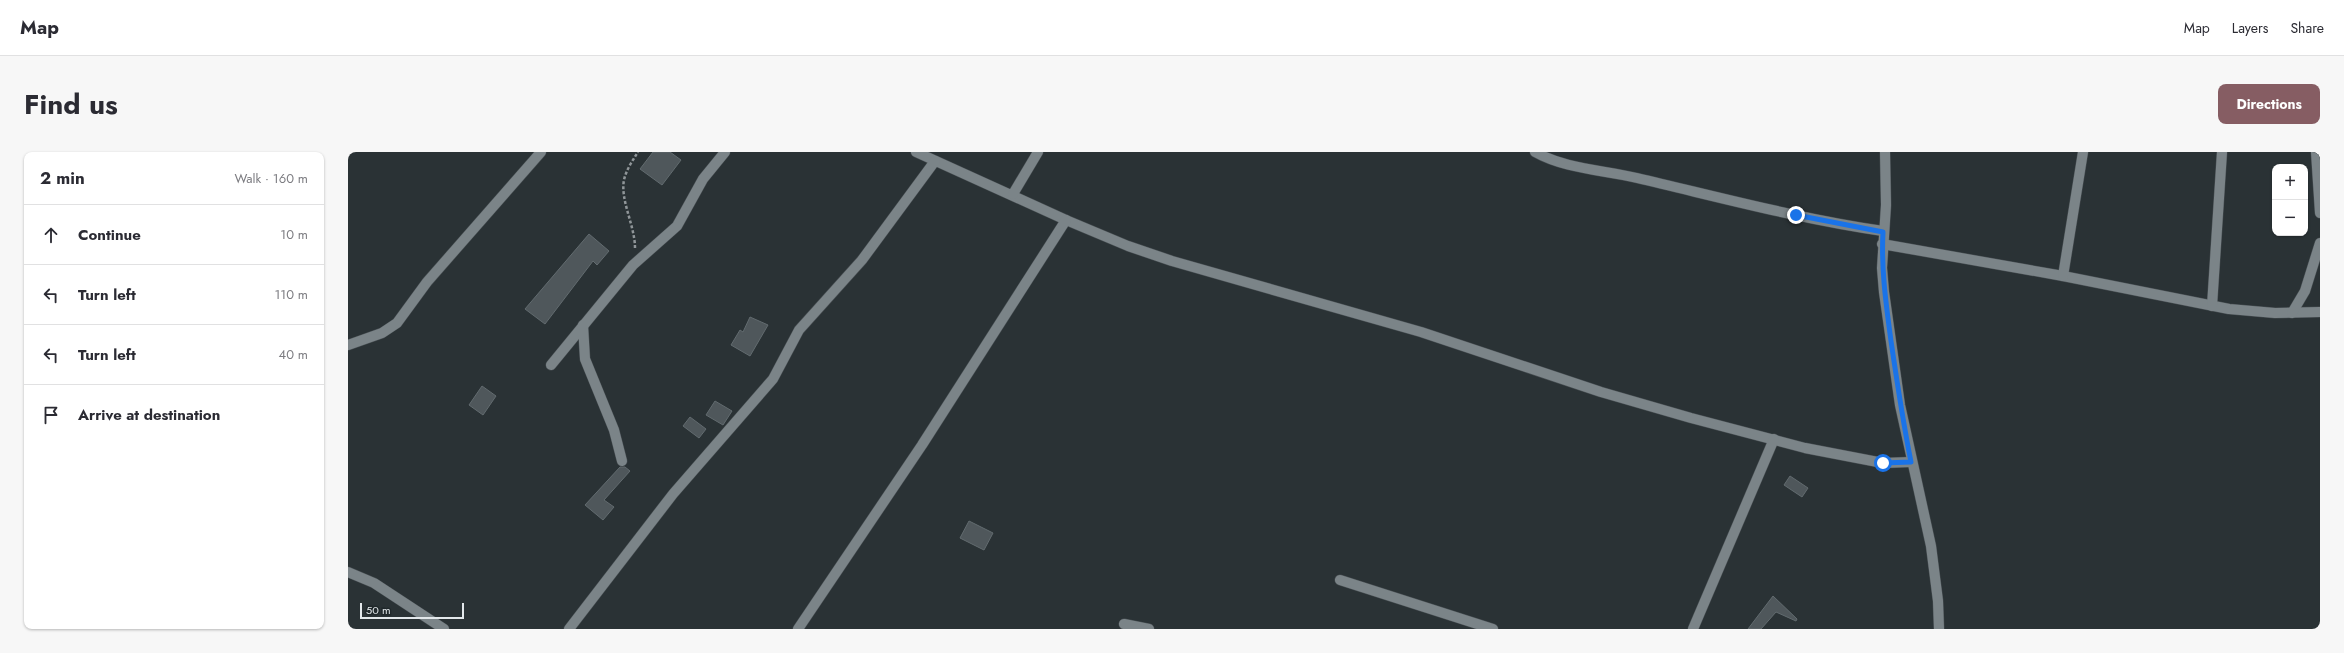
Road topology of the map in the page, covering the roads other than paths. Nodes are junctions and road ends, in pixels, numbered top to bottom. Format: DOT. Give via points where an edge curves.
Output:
graph roads {
  1 [pos="541,152"];
  2 [pos="725,152"];
  3 [pos="916,152"];
  4 [pos="1038,152"];
  5 [pos="1535,152"];
  6 [pos="1885,152"];
  7 [pos="2083,152"];
  8 [pos="2222,152"];
  9 [pos="2316,152"];
  10 [pos="935,161"];
  11 [pos="1013,194"];
  12 [pos="2320,213"];
  13 [pos="1066,220"];
  14 [pos="1883,232"];
  15 [pos="2320,243"];
  16 [pos="1882,244"];
  17 [pos="2063,276"];
  18 [pos="2212,306"];
  19 [pos="2320,312"];
  20 [pos="2292,313"];
  21 [pos="583,325"];
  22 [pos="348,345"];
  23 [pos="551,365"];
  24 [pos="1774,439"];
  25 [pos="622,461"];
  26 [pos="1911,462"];
  27 [pos="348,572"];
  28 [pos="1340,580"];
  29 [pos="1124,624"];
  30 [pos="444,629"];
  31 [pos="569,629"];
  32 [pos="798,629"];
  33 [pos="1149,629"];
  34 [pos="1493,629"];
  35 [pos="1693,629"];
  36 [pos="1939,629"];
  1 -- 22 [label="street" via="427,282 397,323 382,332"];
  2 -- 21 [label="street" via="703,179 677,226 634,265"];
  3 -- 10 [label="street"];
  4 -- 11 [label="street"];
  5 -- 14 [label="street" via="1562,163"];
  6 -- 14 [label="street" via="1886,205"];
  7 -- 17 [label="street"];
  8 -- 18 [label="street"];
  9 -- 12 [label="street"];
  10 -- 11 [label="street"];
  10 -- 31 [label="street" via="862,260 799,330 773,379 673,494"];
  11 -- 13 [label="street"];
  13 -- 24 [label="street" via="1172,261 1421,332 1601,392"];
  13 -- 32 [label="street" via="922,445"];
  14 -- 16 [label="street"];
  15 -- 20 [label="street" via="2305,291"];
  16 -- 17 [label="street"];
  16 -- 26 [label="street" via="1884,292"];
  17 -- 18 [label="street"];
  18 -- 20 [label="street"];
  19 -- 20 [label="street"];
  21 -- 23 [label="street"];
  21 -- 25 [label="street" via="586,359 614,430"];
  24 -- 26 [label="street" via="1883,463"];
  24 -- 35 [label="street"];
  26 -- 36 [label="street" via="1931,546"];
  27 -- 30 [label="street" via="374,583"];
  28 -- 34 [label="street"];
  29 -- 33 [label="street"];
}
